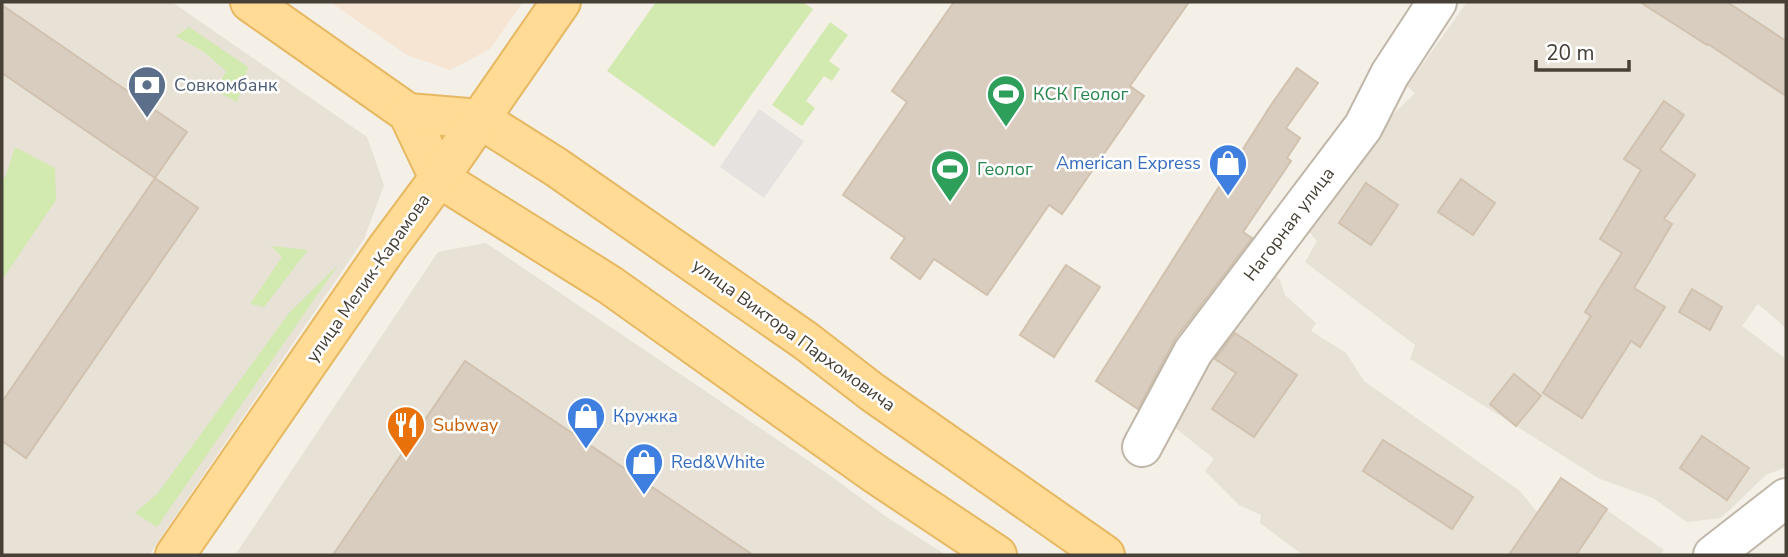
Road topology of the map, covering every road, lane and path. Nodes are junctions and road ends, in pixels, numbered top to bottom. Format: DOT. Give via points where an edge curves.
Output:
graph roads {
  1 [pos="250,2"];
  2 [pos="561,2"];
  3 [pos="1437,2"];
  4 [pos="408,113"];
  5 [pos="480,119"];
  6 [pos="439,178"];
  7 [pos="1142,447"];
  8 [pos="1786,498"];
  9 [pos="175,555"];
  10 [pos="997,555"];
  11 [pos="1105,555"];
  12 [pos="1713,555"];
  1 -- 4 [label="main road"];
  2 -- 5 [label="main road, улица Мелик-Карамова"];
  3 -- 7 [label="street, Нагорная улица" via="1390,74 1363,127 1193,352"];
  4 -- 5 [label="main road"];
  4 -- 6 [label="main road"];
  5 -- 6 [label="main road, улица Мелик-Карамова"];
  5 -- 11 [label="main road, улица Виктора Пархомовича" via="783,325"];
  6 -- 9 [label="main road, улица Мелик-Карамова"];
  6 -- 10 [label="main road" via="610,285"];
  8 -- 12 [label="street"];
}
